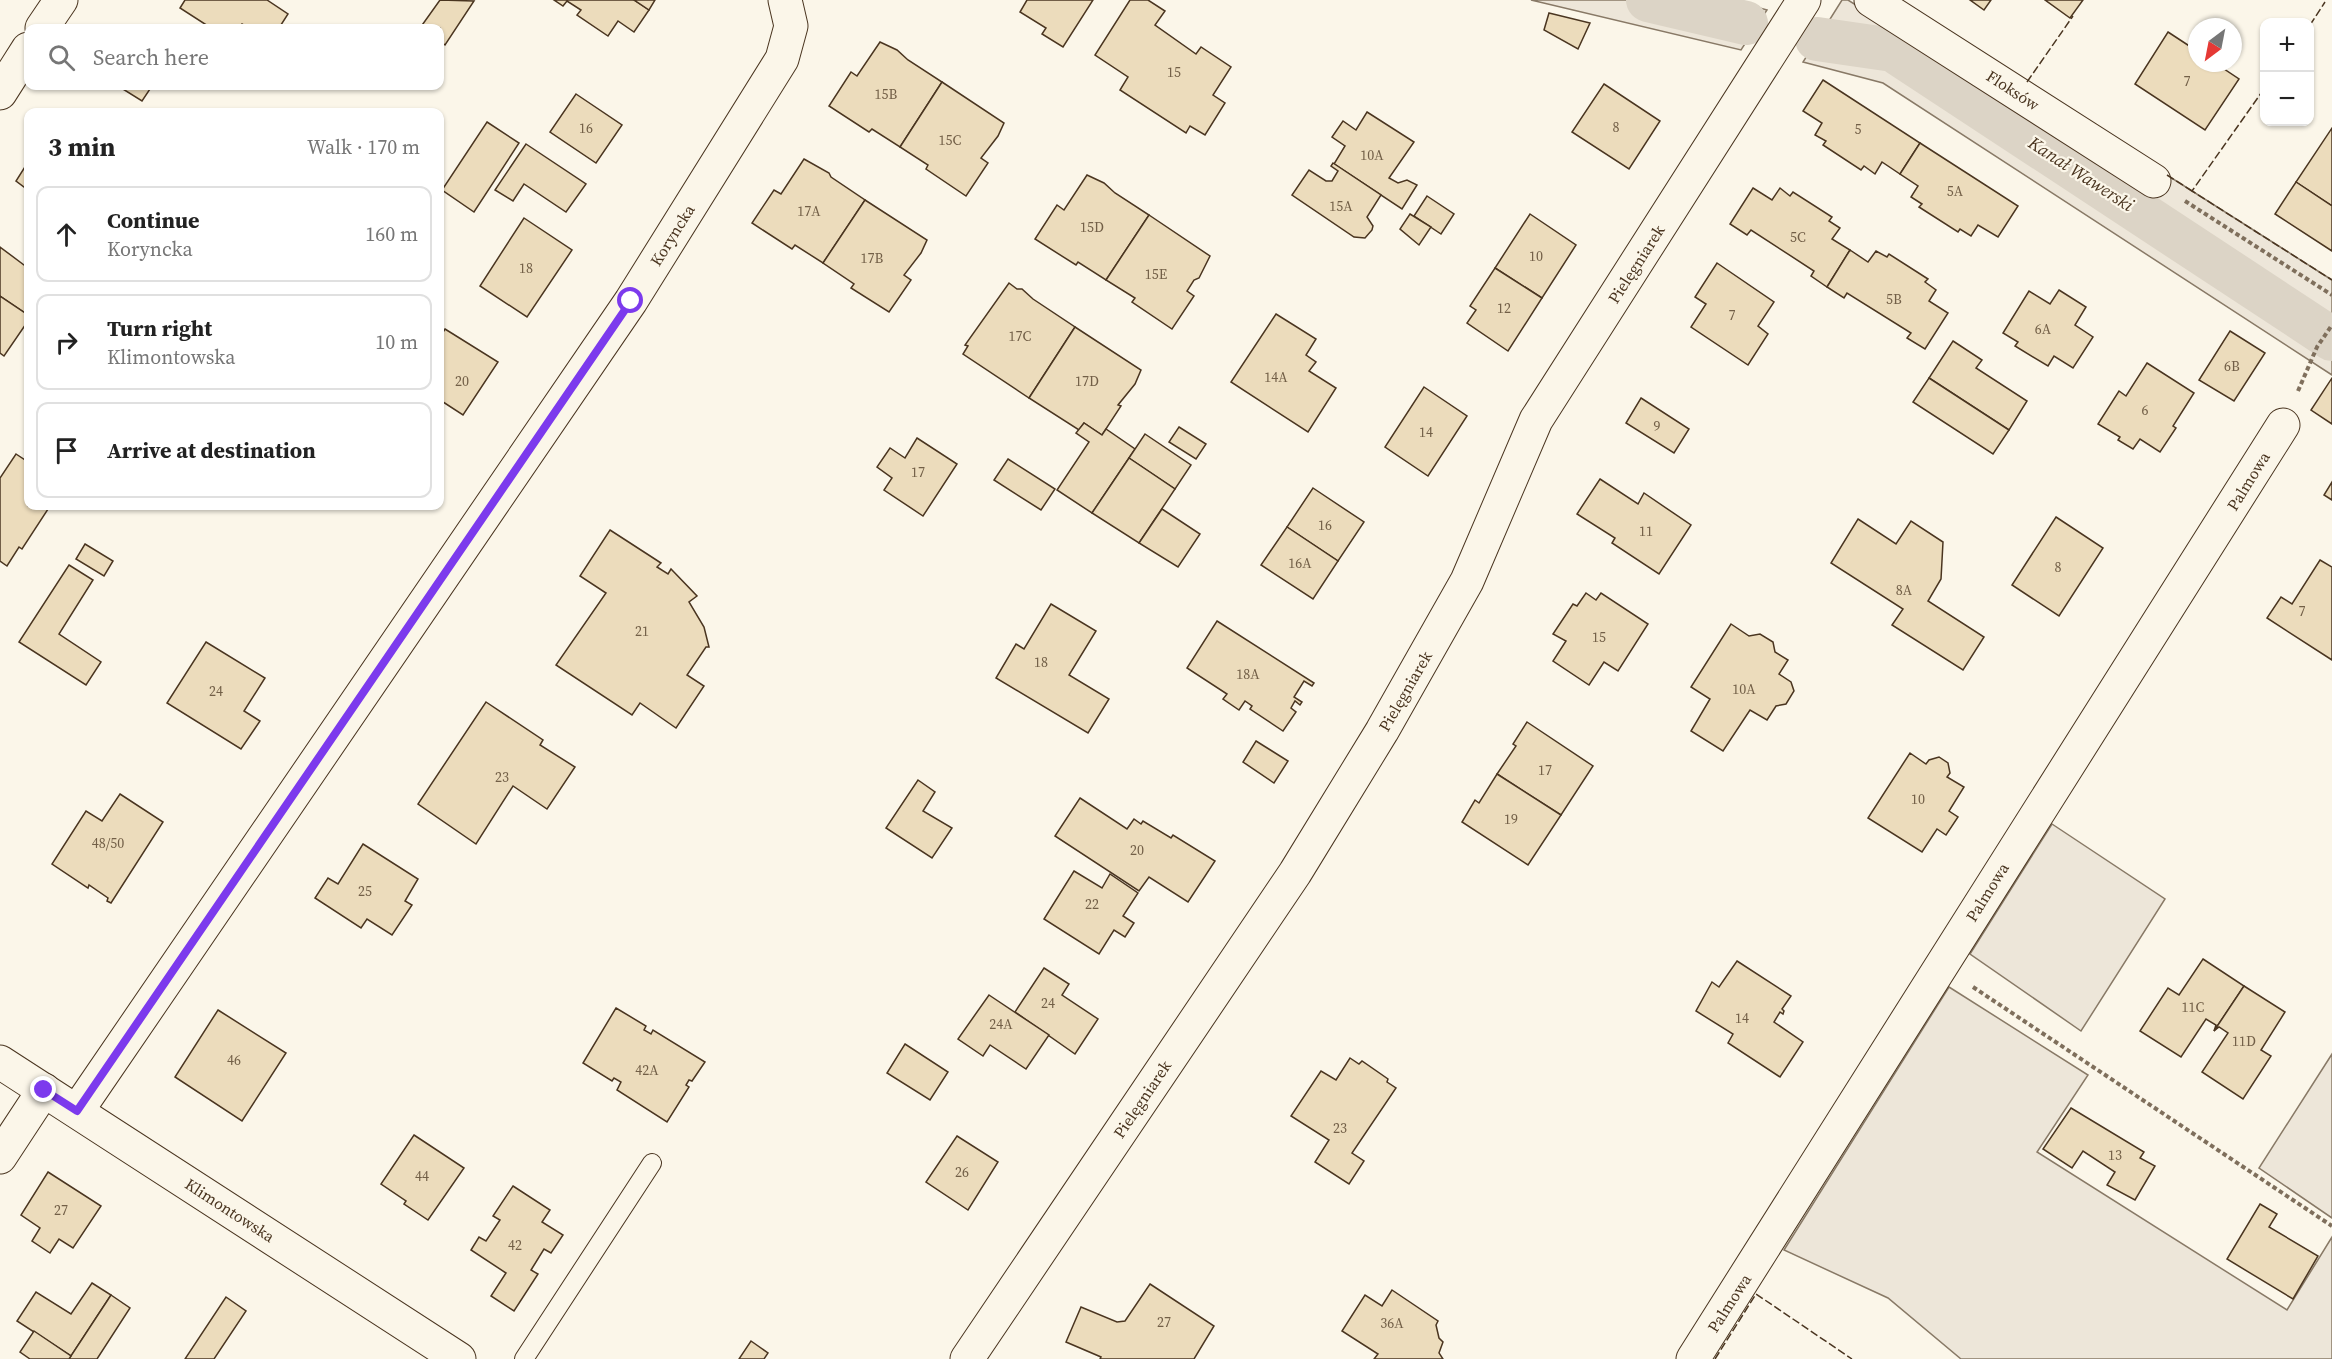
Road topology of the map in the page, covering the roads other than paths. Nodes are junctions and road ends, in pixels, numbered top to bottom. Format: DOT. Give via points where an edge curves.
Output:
graph roads {
  1 [pos="61,0"];
  2 [pos="785,0"];
  3 [pos="1804,0"];
  4 [pos="1871,0"];
  5 [pos="45,24"];
  6 [pos="24,55"];
  7 [pos="0,93"];
  8 [pos="2154,181"];
  9 [pos="2283,425"];
  10 [pos="0,1062"];
  11 [pos="44,1090"];
  12 [pos="77,1111"];
  13 [pos="0,1157"];
  14 [pos="652,1163"];
  15 [pos="459,1359"];
  16 [pos="524,1359"];
  17 [pos="967,1359"];
  18 [pos="1693,1359"];
  1 -- 5 [label="street"];
  2 -- 12 [label="street, Koryncka" via="791,26 782,59 631,301"];
  3 -- 17 [label="street, Pielęgniarek" via="1536,420 1467,581 1383,731 1295,873"];
  4 -- 8 [label="street, Floksów"];
  6 -- 7 [label="street"];
  9 -- 18 [label="street, Palmowa"];
  10 -- 11 [label="street, Klimontowska"];
  11 -- 12 [label="street, Klimontowska"];
  11 -- 13 [label="street"];
  12 -- 15 [label="street, Klimontowska"];
  14 -- 16 [label="lane"];
}
